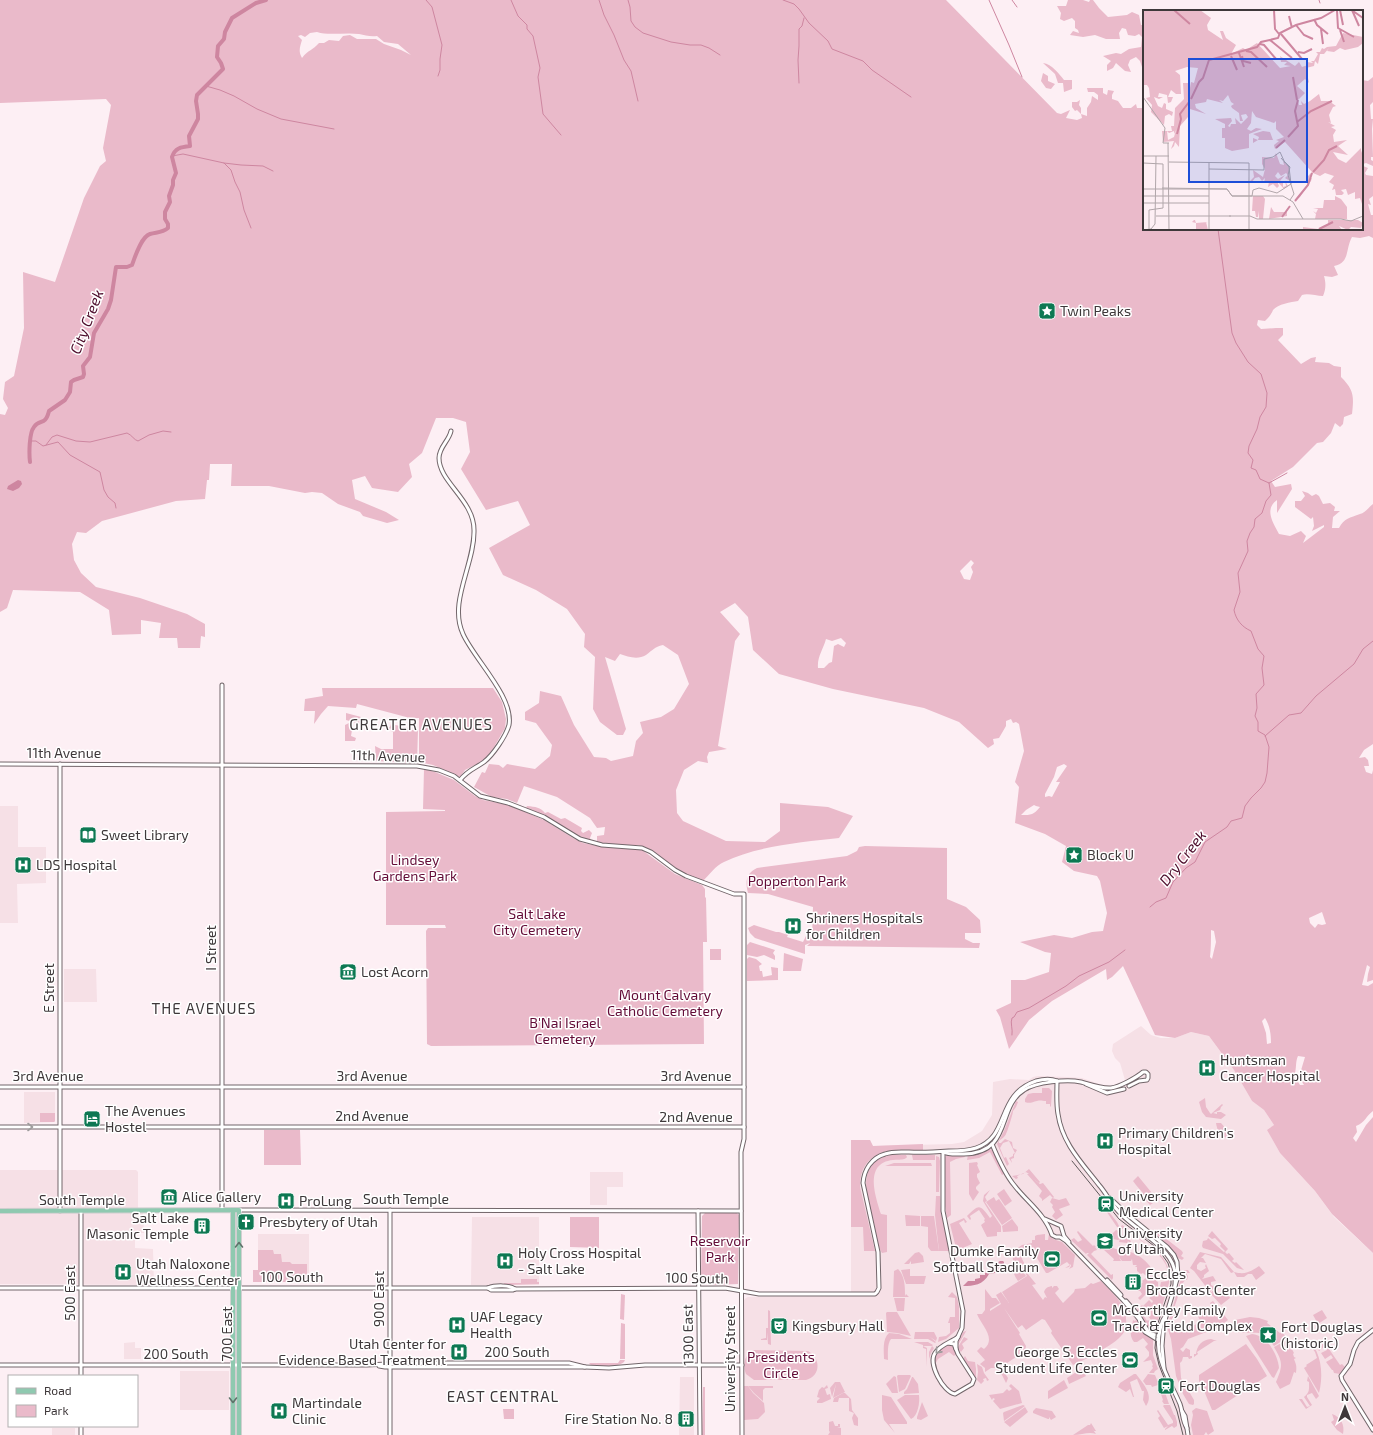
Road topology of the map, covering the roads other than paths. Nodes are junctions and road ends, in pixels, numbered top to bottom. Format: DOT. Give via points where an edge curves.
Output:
graph roads {
  1 [pos="450,431"];
  2 [pos="222,685"];
  3 [pos="0,764"];
  4 [pos="60,764"];
  5 [pos="222,765"];
  6 [pos="460,780"];
  7 [pos="744,894"];
  8 [pos="1141,1074"];
  9 [pos="1143,1080"];
  10 [pos="1057,1081"];
  11 [pos="1125,1086"];
  12 [pos="0,1087"];
  13 [pos="60,1087"];
  14 [pos="222,1087"];
  15 [pos="744,1087"];
  16 [pos="0,1127"];
  17 [pos="60,1127"];
  18 [pos="222,1127"];
  19 [pos="744,1128"];
  20 [pos="999,1128"];
  21 [pos="992,1144"];
  22 [pos="975,1149"];
  23 [pos="943,1152"];
  24 [pos="222,1210"];
  25 [pos="233,1210"];
  26 [pos="239,1210"];
  27 [pos="390,1210"];
  28 [pos="0,1211"];
  29 [pos="60,1211"];
  30 [pos="82,1211"];
  31 [pos="698,1211"];
  32 [pos="741,1211"];
  33 [pos="1045,1219"];
  34 [pos="1057,1225"];
  35 [pos="1051,1230"];
  36 [pos="1063,1233"];
  37 [pos="1060,1237"];
  38 [pos="0,1288"];
  39 [pos="81,1288"];
  40 [pos="234,1288"];
  41 [pos="239,1288"];
  42 [pos="390,1288"];
  43 [pos="488,1288"];
  44 [pos="699,1288"];
  45 [pos="515,1289"];
  46 [pos="741,1291"];
  47 [pos="1166,1316"];
  48 [pos="1373,1330"];
  49 [pos="960,1335"];
  50 [pos="1158,1336"];
  51 [pos="1158,1340"];
  52 [pos="948,1343"];
  53 [pos="956,1349"];
  54 [pos="0,1365"];
  55 [pos="81,1365"];
  56 [pos="390,1365"];
  57 [pos="700,1365"];
  58 [pos="742,1365"];
  59 [pos="233,1366"];
  60 [pos="238,1366"];
  61 [pos="1164,1366"];
  62 [pos="81,1375"];
  63 [pos="1182,1411"];
  64 [pos="1187,1428"];
  65 [pos="1373,1430"];
  66 [pos="233,1435"];
  67 [pos="238,1435"];
  68 [pos="390,1435"];
  69 [pos="700,1435"];
  70 [pos="742,1435"];
  71 [pos="1188,1435"];
  1 -- 6 [label="street" via="440,451 440,467 468,508 474,529 459,607 460,626 466,640 504,699 509,717 506,732 492,754"];
  2 -- 5 [label="street, I Street"];
  3 -- 4 [label="street, 11th Avenue"];
  4 -- 5 [label="street, 11th Avenue"];
  4 -- 13 [label="street, E Street"];
  5 -- 6 [label="street, 11th Avenue" via="418,766 439,770"];
  5 -- 14 [label="street, I Street"];
  6 -- 7 [label="street, 11th Avenue" via="480,796 508,803 544,817 580,840 608,846 642,848 686,876 732,893"];
  7 -- 15 [label="street, University Street"];
  8 -- 9 [label="street"];
  8 -- 9 [label="street" via="1148,1074 1148,1079"];
  8 -- 11 [label="street"];
  9 -- 11 [label="street"];
  10 -- 11 [label="street" via="1074,1081 1108,1088"];
  10 -- 20 [label="street" via="1043,1079 1020,1090 1010,1100"];
  10 -- 21 [label="street" via="1034,1085 1018,1094 1001,1132"];
  10 -- 47 [label="street" via="1058,1114 1066,1140 1112,1205 1170,1258 1174,1267 1175,1286"];
  12 -- 13 [label="street, 3rd Avenue"];
  13 -- 14 [label="street, 3rd Avenue"];
  13 -- 17 [label="street, E Street"];
  14 -- 15 [label="street, 3rd Avenue"];
  14 -- 18 [label="street, I Street"];
  15 -- 19 [label="street, University Street"];
  16 -- 17 [label="street, 2nd Avenue, one-way"];
  17 -- 18 [label="street, 2nd Avenue"];
  17 -- 29 [label="street, E Street"];
  18 -- 19 [label="street, 2nd Avenue"];
  18 -- 24 [label="street, I Street"];
  19 -- 32 [label="street, University Street" via="741,1150"];
  20 -- 21 [label="street"];
  20 -- 22 [label="street" via="990,1140"];
  21 -- 22 [label="street"];
  21 -- 23 [label="street" via="971,1154"];
  21 -- 33 [label="street" via="1007,1176"];
  22 -- 23 [label="street"];
  23 -- 46 [label="street, 100 South" via="888,1153 875,1159 866,1170 863,1188 878,1256 878,1288 875,1293 759,1294"];
  23 -- 49 [label="street" via="943,1211 962,1305 963,1326"];
  24 -- 25 [label="main road, South Temple"];
  24 -- 30 [label="main road, South Temple"];
  25 -- 26 [label="main road, South Temple"];
  25 -- 40 [label="main road, 700 East"];
  26 -- 27 [label="street, South Temple"];
  41 -- 26 [label="main road, 700 East, one-way"];
  27 -- 31 [label="street, South Temple"];
  27 -- 42 [label="street, 900 East"];
  28 -- 29 [label="main road, South Temple"];
  29 -- 30 [label="main road, South Temple"];
  30 -- 39 [label="street, 500 East"];
  31 -- 32 [label="street, South Temple"];
  31 -- 44 [label="street, 1300 East"];
  32 -- 46 [label="street, University Street"];
  33 -- 34 [label="street"];
  33 -- 35 [label="street"];
  34 -- 35 [label="street"];
  34 -- 36 [label="street" via="1062,1228"];
  35 -- 37 [label="street" via="1054,1236"];
  36 -- 37 [label="street"];
  36 -- 50 [label="street" via="1133,1308 1149,1333"];
  37 -- 51 [label="street" via="1123,1300 1139,1319 1145,1332"];
  38 -- 39 [label="street, 100 South"];
  39 -- 40 [label="street, 100 South"];
  39 -- 55 [label="street, 500 East"];
  40 -- 41 [label="street, 100 South"];
  40 -- 59 [label="main road, 700 East"];
  41 -- 42 [label="street, 100 South"];
  41 -- 60 [label="main road, 700 East"];
  42 -- 43 [label="street, 100 South"];
  42 -- 56 [label="street, 900 East"];
  43 -- 45 [label="street, 100 South"];
  43 -- 45 [label="street, 100 South"];
  44 -- 45 [label="street, 100 South"];
  44 -- 46 [label="street, 100 South"];
  44 -- 57 [label="street, 1300 East"];
  46 -- 58 [label="street, University Street"];
  47 -- 50 [label="street" via="1163,1318"];
  47 -- 61 [label="street" via="1162,1342"];
  48 -- 65 [label="street" via="1358,1342 1350,1364 1341,1376"];
  49 -- 52 [label="street"];
  49 -- 53 [label="street" via="956,1341"];
  50 -- 51 [label="street"];
  50 -- 61 [label="street"];
  51 -- 61 [label="street" via="1160,1358"];
  52 -- 53 [label="street" via="954,1344"];
  52 -- 53 [label="street, one-way" via="935,1353 933,1367 948,1390 954,1394 972,1384 974,1380"];
  54 -- 55 [label="street, 200 South"];
  55 -- 59 [label="street, 200 South"];
  55 -- 62 [label="street, 500 East"];
  56 -- 57 [label="street, 200 South" via="610,1368"];
  56 -- 60 [label="street, 200 South"];
  56 -- 68 [label="street, 900 East"];
  57 -- 58 [label="street, 200 South"];
  57 -- 69 [label="street, 1300 East"];
  58 -- 70 [label="street, University Street"];
  59 -- 60 [label="street, 200 South"];
  59 -- 66 [label="main road, 700 East, one-way"];
  60 -- 67 [label="main road, 700 East"];
  61 -- 63 [label="street"];
  63 -- 64 [label="street"];
  63 -- 64 [label="street"];
  64 -- 71 [label="street"];
}
